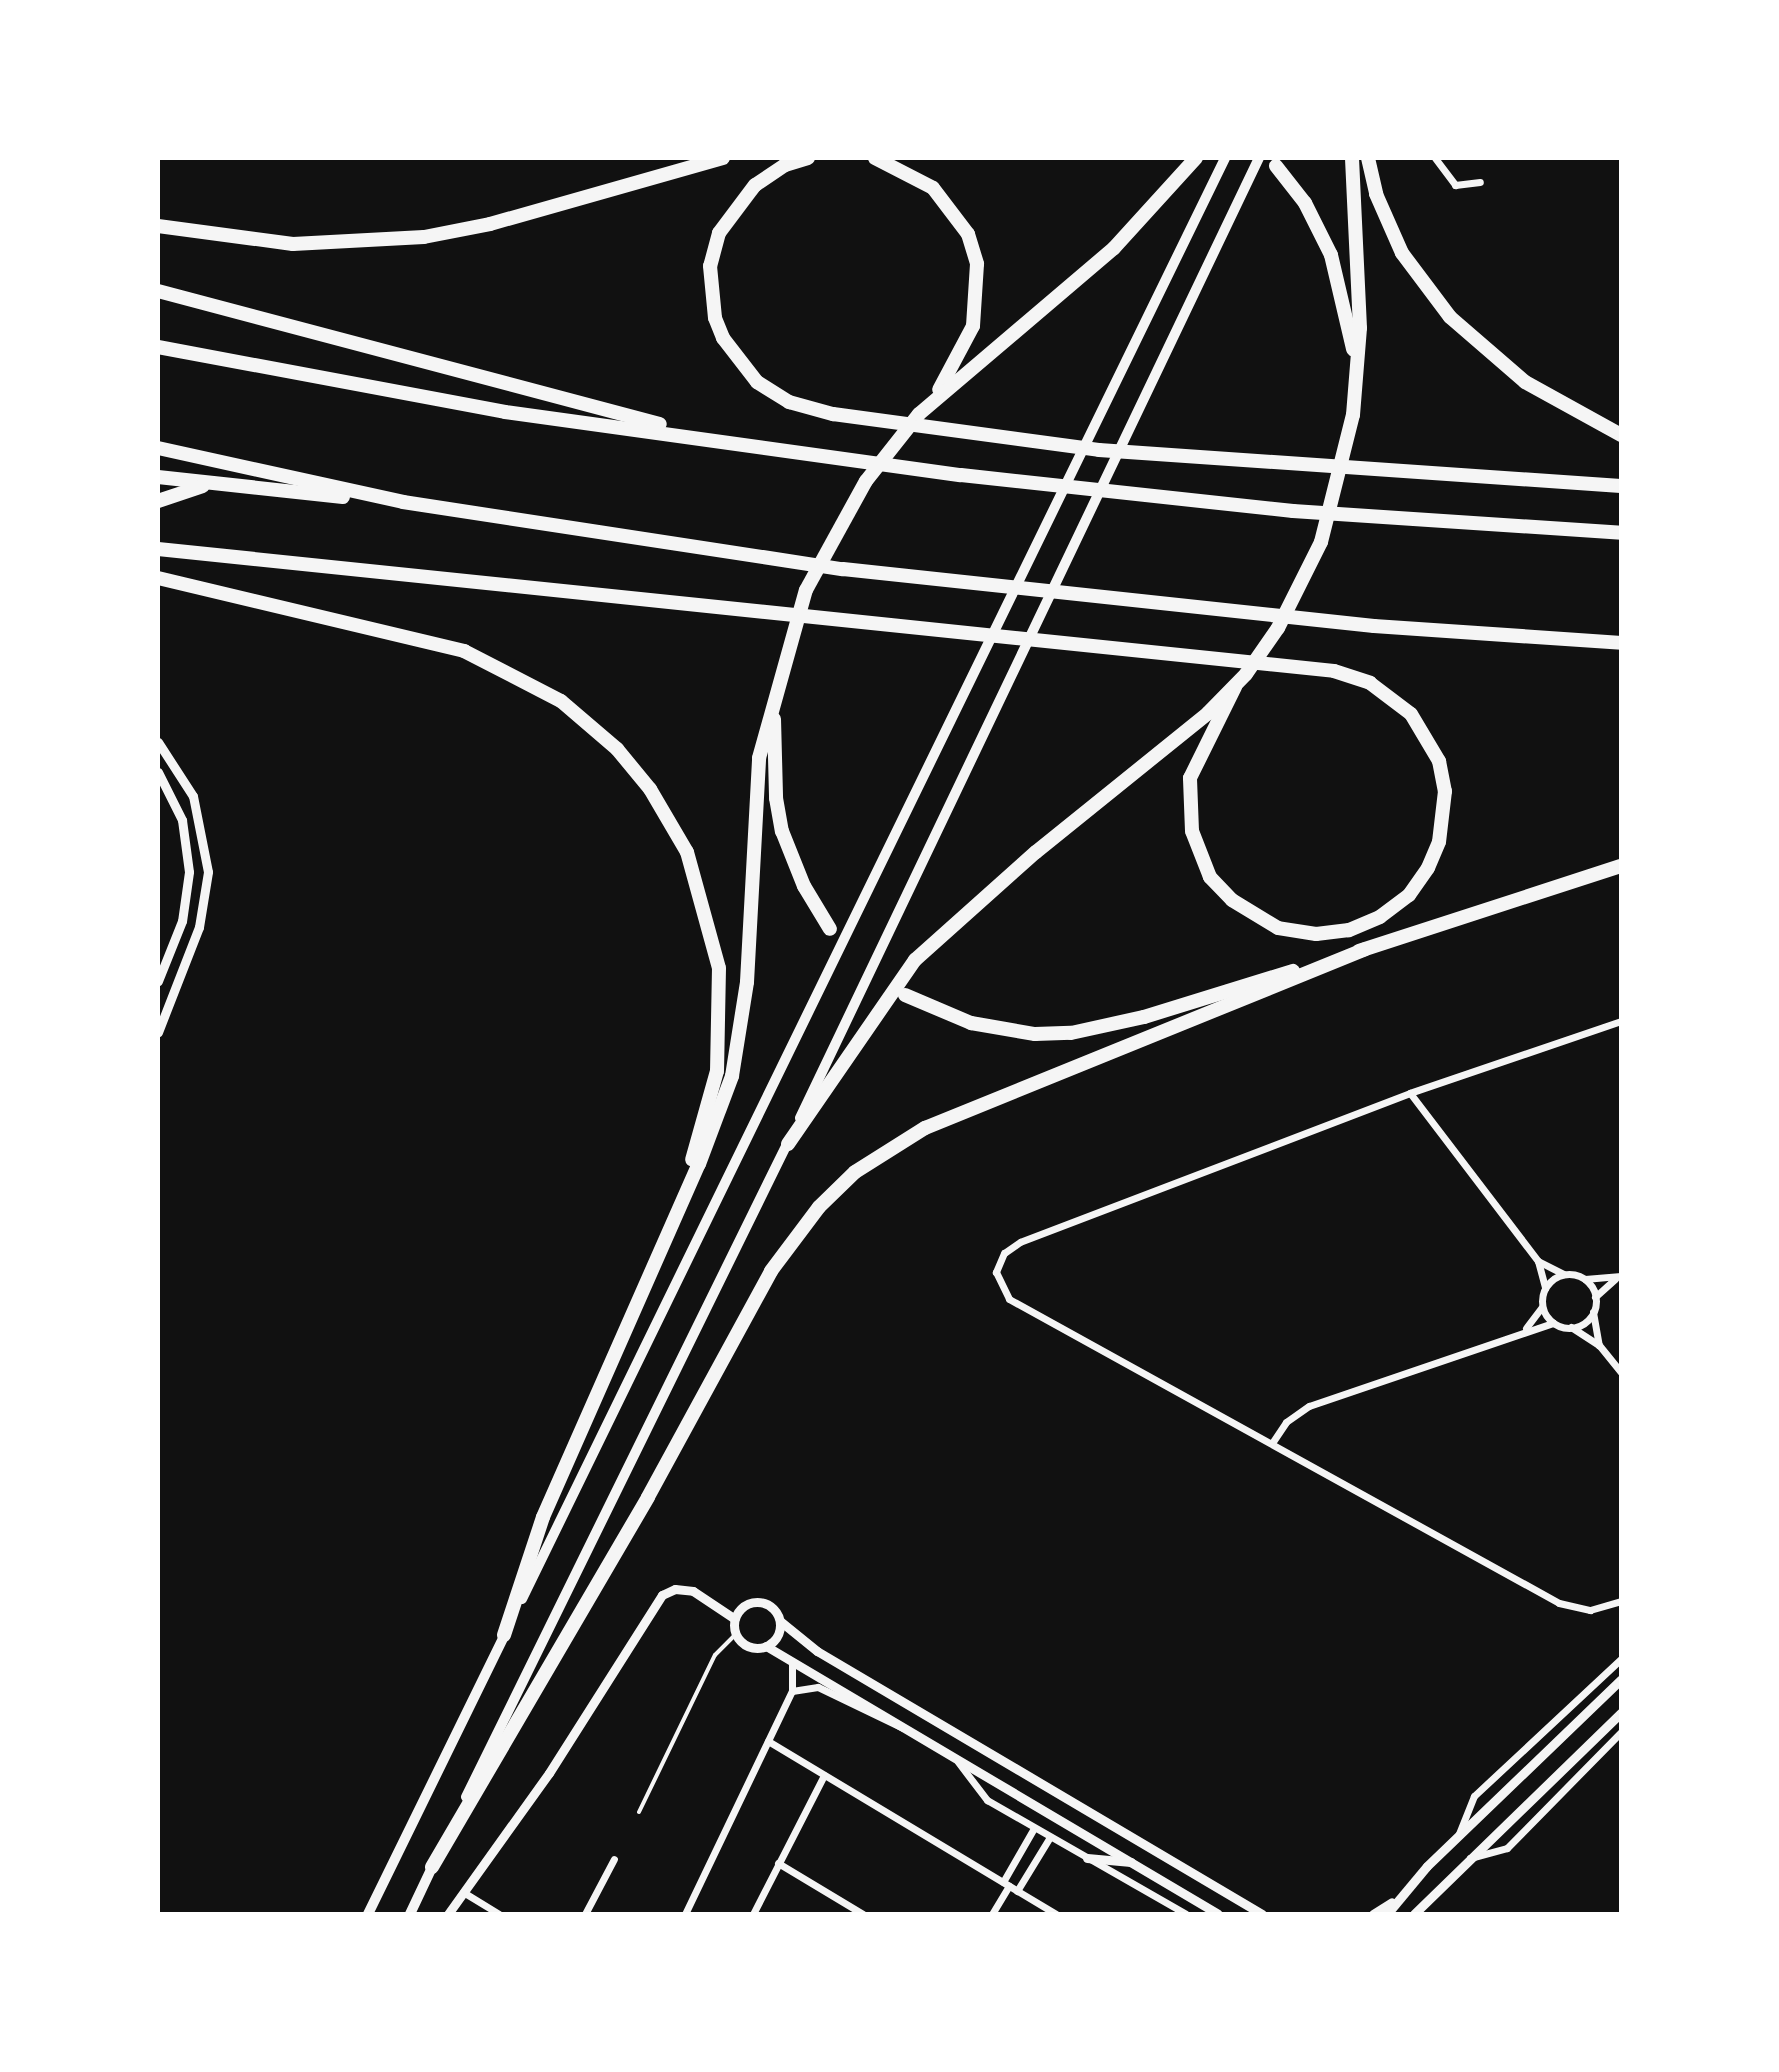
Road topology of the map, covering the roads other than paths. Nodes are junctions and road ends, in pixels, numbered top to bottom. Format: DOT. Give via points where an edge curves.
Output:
graph roads {
  1 [pos="703,158"];
  2 [pos="723,158"];
  3 [pos="808,158"];
  4 [pos="875,158"];
  5 [pos="1196,158"];
  6 [pos="1225,158"];
  7 [pos="1259,158"];
  8 [pos="1352,158"];
  9 [pos="1368,158"];
  10 [pos="1435,158"];
  11 [pos="1276,166"];
  12 [pos="648,179"];
  13 [pos="1480,182"];
  14 [pos="158,226"];
  15 [pos="158,291"];
  16 [pos="158,347"];
  17 [pos="1355,365"];
  18 [pos="924,409"];
  19 [pos="1621,435"];
  20 [pos="706,438"];
  21 [pos="158,448"];
  22 [pos="158,477"];
  23 [pos="207,485"];
  24 [pos="1621,486"];
  25 [pos="158,501"];
  26 [pos="403,502"];
  27 [pos="1621,533"];
  28 [pos="158,549"];
  29 [pos="158,578"];
  30 [pos="1621,643"];
  31 [pos="1235,687"];
  32 [pos="775,699"];
  33 [pos="158,742"];
  34 [pos="158,772"];
  35 [pos="1621,866"];
  36 [pos="830,929"];
  37 [pos="1365,949"];
  38 [pos="158,981"];
  39 [pos="905,995"];
  40 [pos="1621,1021"];
  41 [pos="158,1032"];
  42 [pos="1410,1093"];
  43 [pos="788,1144"];
  44 [pos="677,1207"];
  45 [pos="1538,1261"];
  46 [pos="1564,1274"];
  47 [pos="1619,1277"];
  48 [pos="1585,1279"];
  49 [pos="1545,1288"];
  50 [pos="1595,1297"];
  51 [pos="1542,1307"];
  52 [pos="1593,1311"];
  53 [pos="1553,1323"];
  54 [pos="1571,1327"];
  55 [pos="1524,1330"];
  56 [pos="1599,1345"];
  57 [pos="1621,1372"];
  58 [pos="1272,1443"];
  59 [pos="1621,1601"];
  60 [pos="735,1619"];
  61 [pos="780,1621"];
  62 [pos="736,1634"];
  63 [pos="504,1635"];
  64 [pos="766,1646"];
  65 [pos="1621,1659"];
  66 [pos="792,1660"];
  67 [pos="1621,1679"];
  68 [pos="792,1691"];
  69 [pos="1621,1713"];
  70 [pos="908,1728"];
  71 [pos="1621,1732"];
  72 [pos="768,1741"];
  73 [pos="954,1755"];
  74 [pos="824,1775"];
  75 [pos="639,1812"];
  76 [pos="1034,1828"];
  77 [pos="1458,1836"];
  78 [pos="1050,1837"];
  79 [pos="1087,1858"];
  80 [pos="1467,1858"];
  81 [pos="614,1859"];
  82 [pos="1133,1862"];
  83 [pos="778,1863"];
  84 [pos="432,1867"];
  85 [pos="1006,1884"];
  86 [pos="1017,1891"];
  87 [pos="463,1892"];
  88 [pos="1398,1898"];
  89 [pos="449,1911"];
  90 [pos="368,1914"];
  91 [pos="410,1914"];
  92 [pos="461,1914"];
  93 [pos="499,1914"];
  94 [pos="585,1914"];
  95 [pos="685,1914"];
  96 [pos="753,1914"];
  97 [pos="863,1914"];
  98 [pos="992,1914"];
  99 [pos="1056,1914"];
  100 [pos="1186,1914"];
  101 [pos="1218,1914"];
  102 [pos="1262,1914"];
  103 [pos="1373,1914"];
  104 [pos="1387,1914"];
  105 [pos="1414,1914"];
  1 -- 12 [label="highway"];
  2 -- 12 [label="highway"];
  3 -- 24 [label="highway" via="785,165 755,185 719,233 710,266 715,318 723,338 757,382 789,402 833,414 1099,450"];
  4 -- 18 [label="highway" via="933,188 968,234 977,264 973,326"];
  5 -- 18 [label="highway" via="1114,248"];
  6 -- 63 [label="main road" via="969,693"];
  7 -- 43 [label="main road" via="1147,402"];
  8 -- 17 [label="highway" via="1360,293"];
  9 -- 19 [label="highway" via="1396,243 1420,283 1450,317 1525,382"];
  10 -- 13 [label="street" via="1455,185"];
  11 -- 17 [label="highway" via="1305,203 1331,255"];
  12 -- 14 [label="highway" via="490,224 354,244 223,237"];
  15 -- 20 [label="highway" via="510,381"];
  16 -- 20 [label="highway" via="505,412"];
  17 -- 31 [label="highway" via="1353,415 1321,542 1278,628"];
  18 -- 32 [label="highway" via="866,481 826,548 806,590"];
  20 -- 27 [label="highway" via="1084,490"];
  21 -- 26 [label="highway"];
  22 -- 23 [label="highway"];
  23 -- 25 [label="highway"];
  23 -- 26 [label="highway"];
  26 -- 30 [label="highway" via="843,569 1374,626"];
  28 -- 31 [label="highway" via="1334,671 1370,683 1411,714 1439,761 1445,791 1439,842 1428,868 1409,895 1380,917 1349,930 1316,934 1278,928 1232,900 1210,877 1192,831 1190,778"];
  29 -- 44 [label="highway" via="464,651 561,701 617,749 650,789 687,852 719,968 717,1071"];
  31 -- 43 [label="highway" via="915,960"];
  32 -- 36 [label="highway" via="774,772 782,831 804,886"];
  32 -- 44 [label="highway" via="759,758 743,1026 717,1121"];
  33 -- 41 [label="street" via="193,796 208,872 199,927"];
  34 -- 38 [label="street" via="182,820 189,872 182,921"];
  35 -- 37 [label="highway"];
  37 -- 39 [label="highway" via="1144,1017 1071,1033 1020,1032 971,1023"];
  37 -- 84 [label="highway" via="925,1128 855,1172 819,1207 771,1271 648,1497"];
  40 -- 42 [label="street"];
  42 -- 45 [label="street"];
  42 -- 58 [label="street" via="1020,1242 999,1262 997,1282 1009,1299"];
  43 -- 84 [label="main road"];
  44 -- 63 [label="highway" via="543,1517"];
  45 -- 46 [label="street"];
  45 -- 49 [label="street"];
  46 -- 48 [label="street"];
  46 -- 49 [label="street"];
  47 -- 48 [label="street"];
  47 -- 50 [label="street"];
  48 -- 50 [label="street"];
  49 -- 51 [label="street"];
  50 -- 52 [label="street"];
  51 -- 53 [label="street"];
  51 -- 55 [label="street"];
  52 -- 54 [label="street"];
  52 -- 56 [label="street"];
  53 -- 54 [label="street"];
  53 -- 55 [label="street"];
  54 -- 56 [label="street"];
  55 -- 58 [label="street" via="1309,1406 1286,1422"];
  56 -- 57 [label="street"];
  58 -- 59 [label="street" via="1559,1603 1590,1610"];
  60 -- 61 [label="street" via="748,1604 759,1602 769,1605"];
  60 -- 62 [label="street"];
  60 -- 87 [label="street" via="693,1591 675,1589 662,1595 549,1773"];
  61 -- 64 [label="street" via="780,1631"];
  61 -- 102 [label="street" via="817,1651"];
  62 -- 64 [label="street" via="748,1646"];
  62 -- 75 [label="lane" via="715,1655"];
  63 -- 90 [label="main road"];
  64 -- 66 [label="street"];
  65 -- 77 [label="street" via="1474,1796"];
  66 -- 68 [label="street"];
  66 -- 70 [label="street"];
  67 -- 77 [label="street"];
  68 -- 70 [label="street" via="818,1687 888,1725"];
  68 -- 72 [label="street"];
  69 -- 80 [label="street"];
  70 -- 73 [label="street"];
  71 -- 80 [label="street" via="1507,1848 1487,1858"];
  72 -- 74 [label="street"];
  72 -- 95 [label="street"];
  73 -- 76 [label="street" via="981,1794"];
  73 -- 82 [label="street"];
  74 -- 83 [label="street"];
  74 -- 85 [label="street"];
  76 -- 78 [label="street"];
  76 -- 85 [label="street"];
  77 -- 88 [label="street"];
  78 -- 79 [label="street"];
  78 -- 86 [label="street"];
  79 -- 82 [label="street"];
  79 -- 100 [label="street"];
  80 -- 105 [label="street"];
  81 -- 94 [label="street"];
  82 -- 101 [label="street"];
  83 -- 96 [label="street"];
  83 -- 97 [label="street"];
  84 -- 91 [label="main road"];
  85 -- 86 [label="street"];
  85 -- 98 [label="street"];
  86 -- 99 [label="street"];
  87 -- 89 [label="street"];
  87 -- 93 [label="street"];
  88 -- 103 [label="street"];
  88 -- 104 [label="street"];
  89 -- 92 [label="street"];
}
